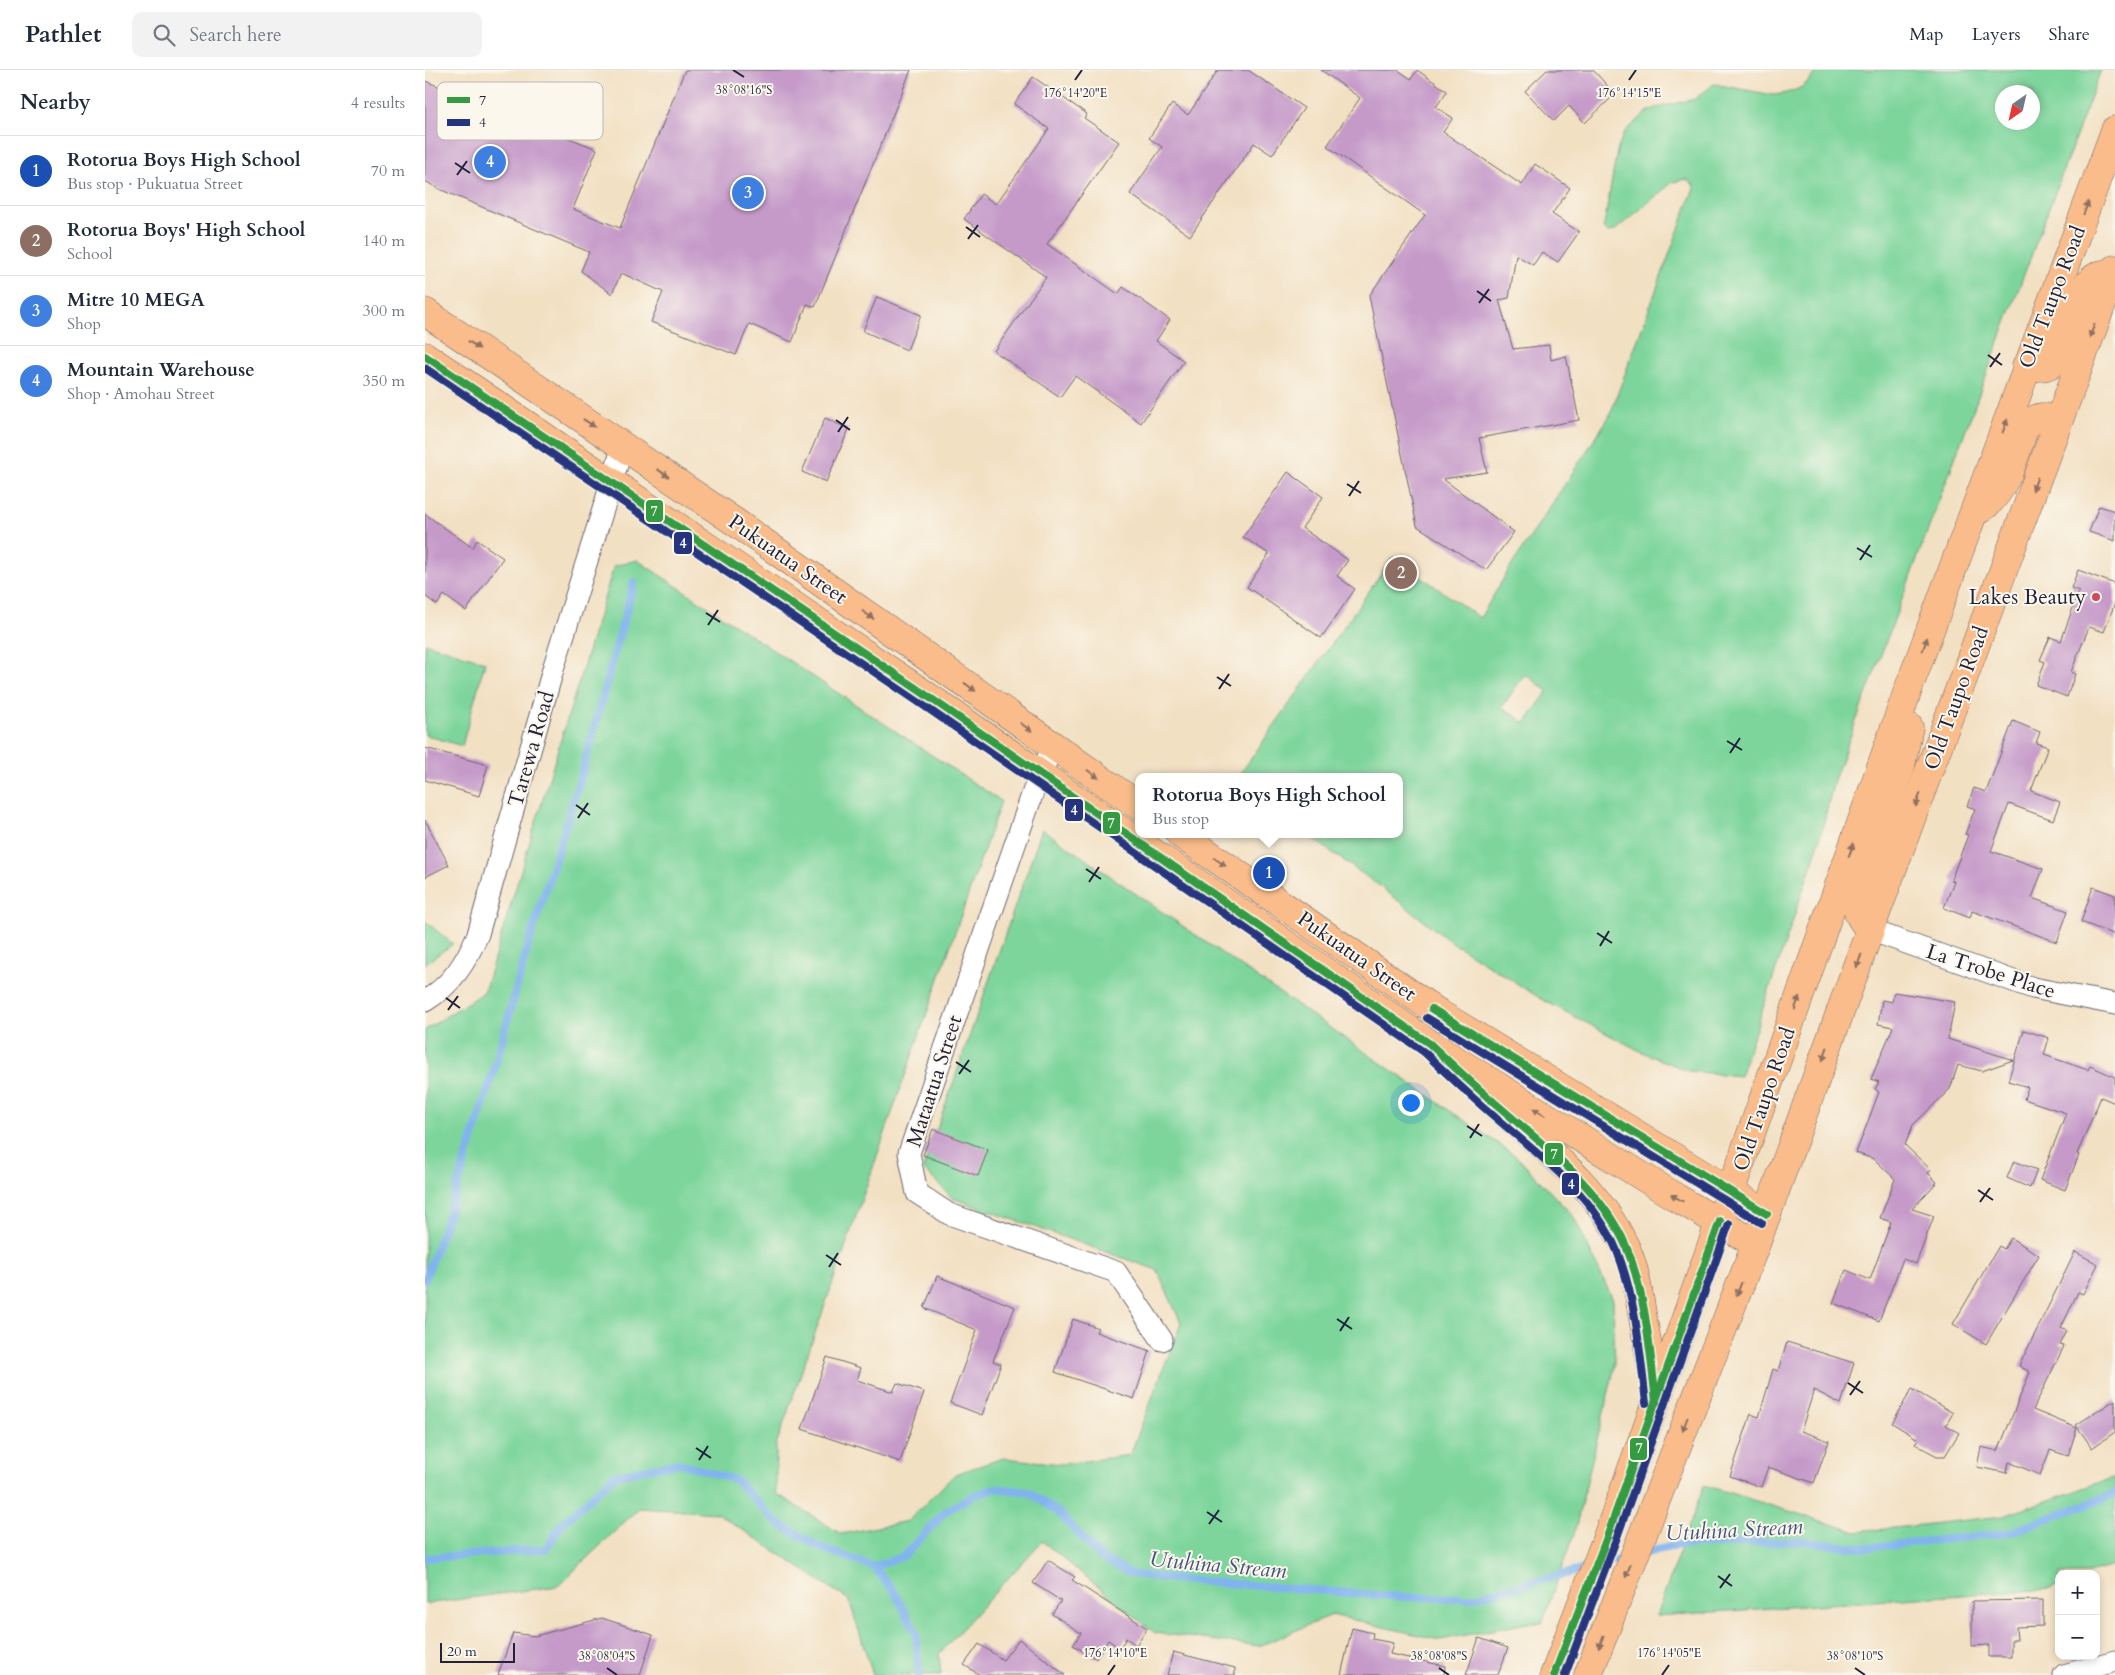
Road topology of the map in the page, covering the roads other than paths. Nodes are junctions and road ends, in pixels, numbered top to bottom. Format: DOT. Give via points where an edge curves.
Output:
graph roads {
  1 [pos="2115,130"];
  2 [pos="2114,271"];
  3 [pos="428,313"];
  4 [pos="425,356"];
  5 [pos="2026,366"];
  6 [pos="2058,420"];
  7 [pos="623,446"];
  8 [pos="611,481"];
  9 [pos="1972,516"];
  10 [pos="1908,690"];
  11 [pos="1053,746"];
  12 [pos="1040,774"];
  13 [pos="1135,803"];
  14 [pos="1186,838"];
  15 [pos="1870,930"];
  16 [pos="425,1001"];
  17 [pos="2115,1004"];
  18 [pos="1429,1044"];
  19 [pos="1731,1192"];
  20 [pos="1767,1214"];
  21 [pos="1720,1221"];
  22 [pos="1756,1244"];
  23 [pos="1163,1340"];
  24 [pos="1656,1402"];
  25 [pos="2115,1661"];
  26 [pos="1554,1675"];
  27 [pos="1588,1675"];
  28 [pos="2064,1675"];
  5 -- 1 [label="main road, Old Taupo Road, one-way"];
  2 -- 5 [label="main road" via="2093,277 2086,286 2054,363 2049,367"];
  2 -- 6 [label="main road, Old Taupo Road, one-way"];
  3 -- 7 [label="main road, Pukuatua Street, one-way"];
  4 -- 8 [label="main road, Pukuatua Street"];
  9 -- 5 [label="main road, Old Taupo Road, one-way"];
  6 -- 9 [label="main road" via="2037,416 2030,422 1999,492"];
  6 -- 15 [label="main road, Old Taupo Road, one-way"];
  7 -- 8 [label="street, Tarewa Road"];
  7 -- 11 [label="main road, Pukuatua Street, one-way"];
  8 -- 12 [label="main road, Pukuatua Street"];
  8 -- 16 [label="street, Tarewa Road" via="554,666 478,934 463,966 451,981"];
  10 -- 9 [label="main road, Old Taupo Road, one-way"];
  10 -- 15 [label="main road, Old Taupo Road" via="1906,746 1855,904 1857,914"];
  19 -- 10 [label="main road, Old Taupo Road, one-way"];
  11 -- 12 [label="street, Mataatua Street"];
  11 -- 13 [label="main road, Pukuatua Street, one-way"];
  12 -- 18 [label="main road, Pukuatua Street"];
  12 -- 23 [label="street, Mataatua Street" via="909,1153 917,1193 949,1214 1116,1272"];
  14 -- 19 [label="main road, Pukuatua Street, one-way" via="1440,1014"];
  15 -- 17 [label="street, La Trobe Place" via="2033,988"];
  15 -- 20 [label="main road, Old Taupo Road, one-way"];
  21 -- 18 [label="main road, Pukuatua Street, one-way" via="1677,1198"];
  18 -- 24 [label="main road" via="1571,1170 1612,1221 1635,1272"];
  19 -- 20 [label="main road, Pukuatua Street"];
  19 -- 21 [label="main road, Old Taupo Road"];
  20 -- 22 [label="main road, Old Taupo Road"];
  21 -- 22 [label="main road, Pukuatua Street"];
  21 -- 24 [label="main road, Old Taupo Road"];
  22 -- 27 [label="main road, Old Taupo Road, one-way"];
  24 -- 26 [label="main road, Old Taupo Road"];
  25 -- 28 [label="street"];
}
